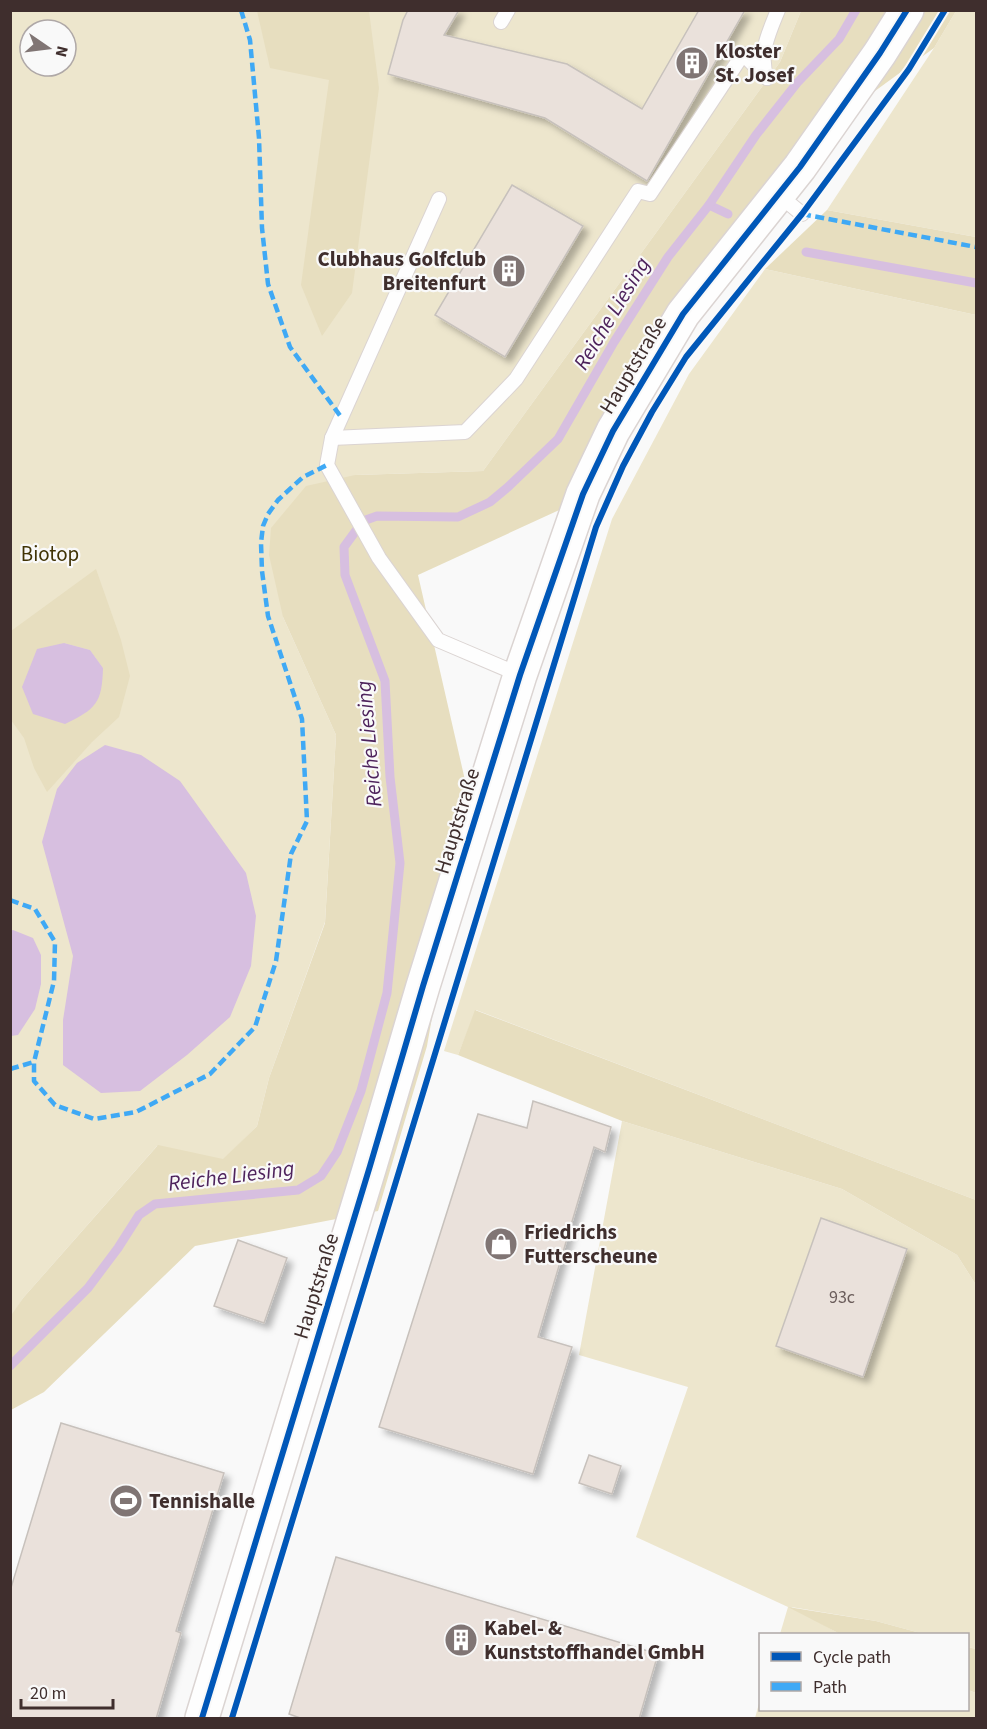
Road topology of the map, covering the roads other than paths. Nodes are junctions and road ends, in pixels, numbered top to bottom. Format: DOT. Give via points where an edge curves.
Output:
graph roads {
  1 [pos="778,10"];
  2 [pos="907,10"];
  3 [pos="439,199"];
  4 [pos="332,438"];
  5 [pos="520,675"];
  6 [pos="202,1719"];
  1 -- 4 [label="lane" via="764,53 767,78 743,54 650,194 638,191 516,379 465,432"];
  2 -- 5 [label="main road, Hauptstraße" via="790,204 683,314 613,431 583,494"];
  3 -- 4 [label="lane"];
  4 -- 5 [label="lane" via="327,465 333,478 379,558 438,640"];
  5 -- 6 [label="main road, Hauptstraße"];
}
